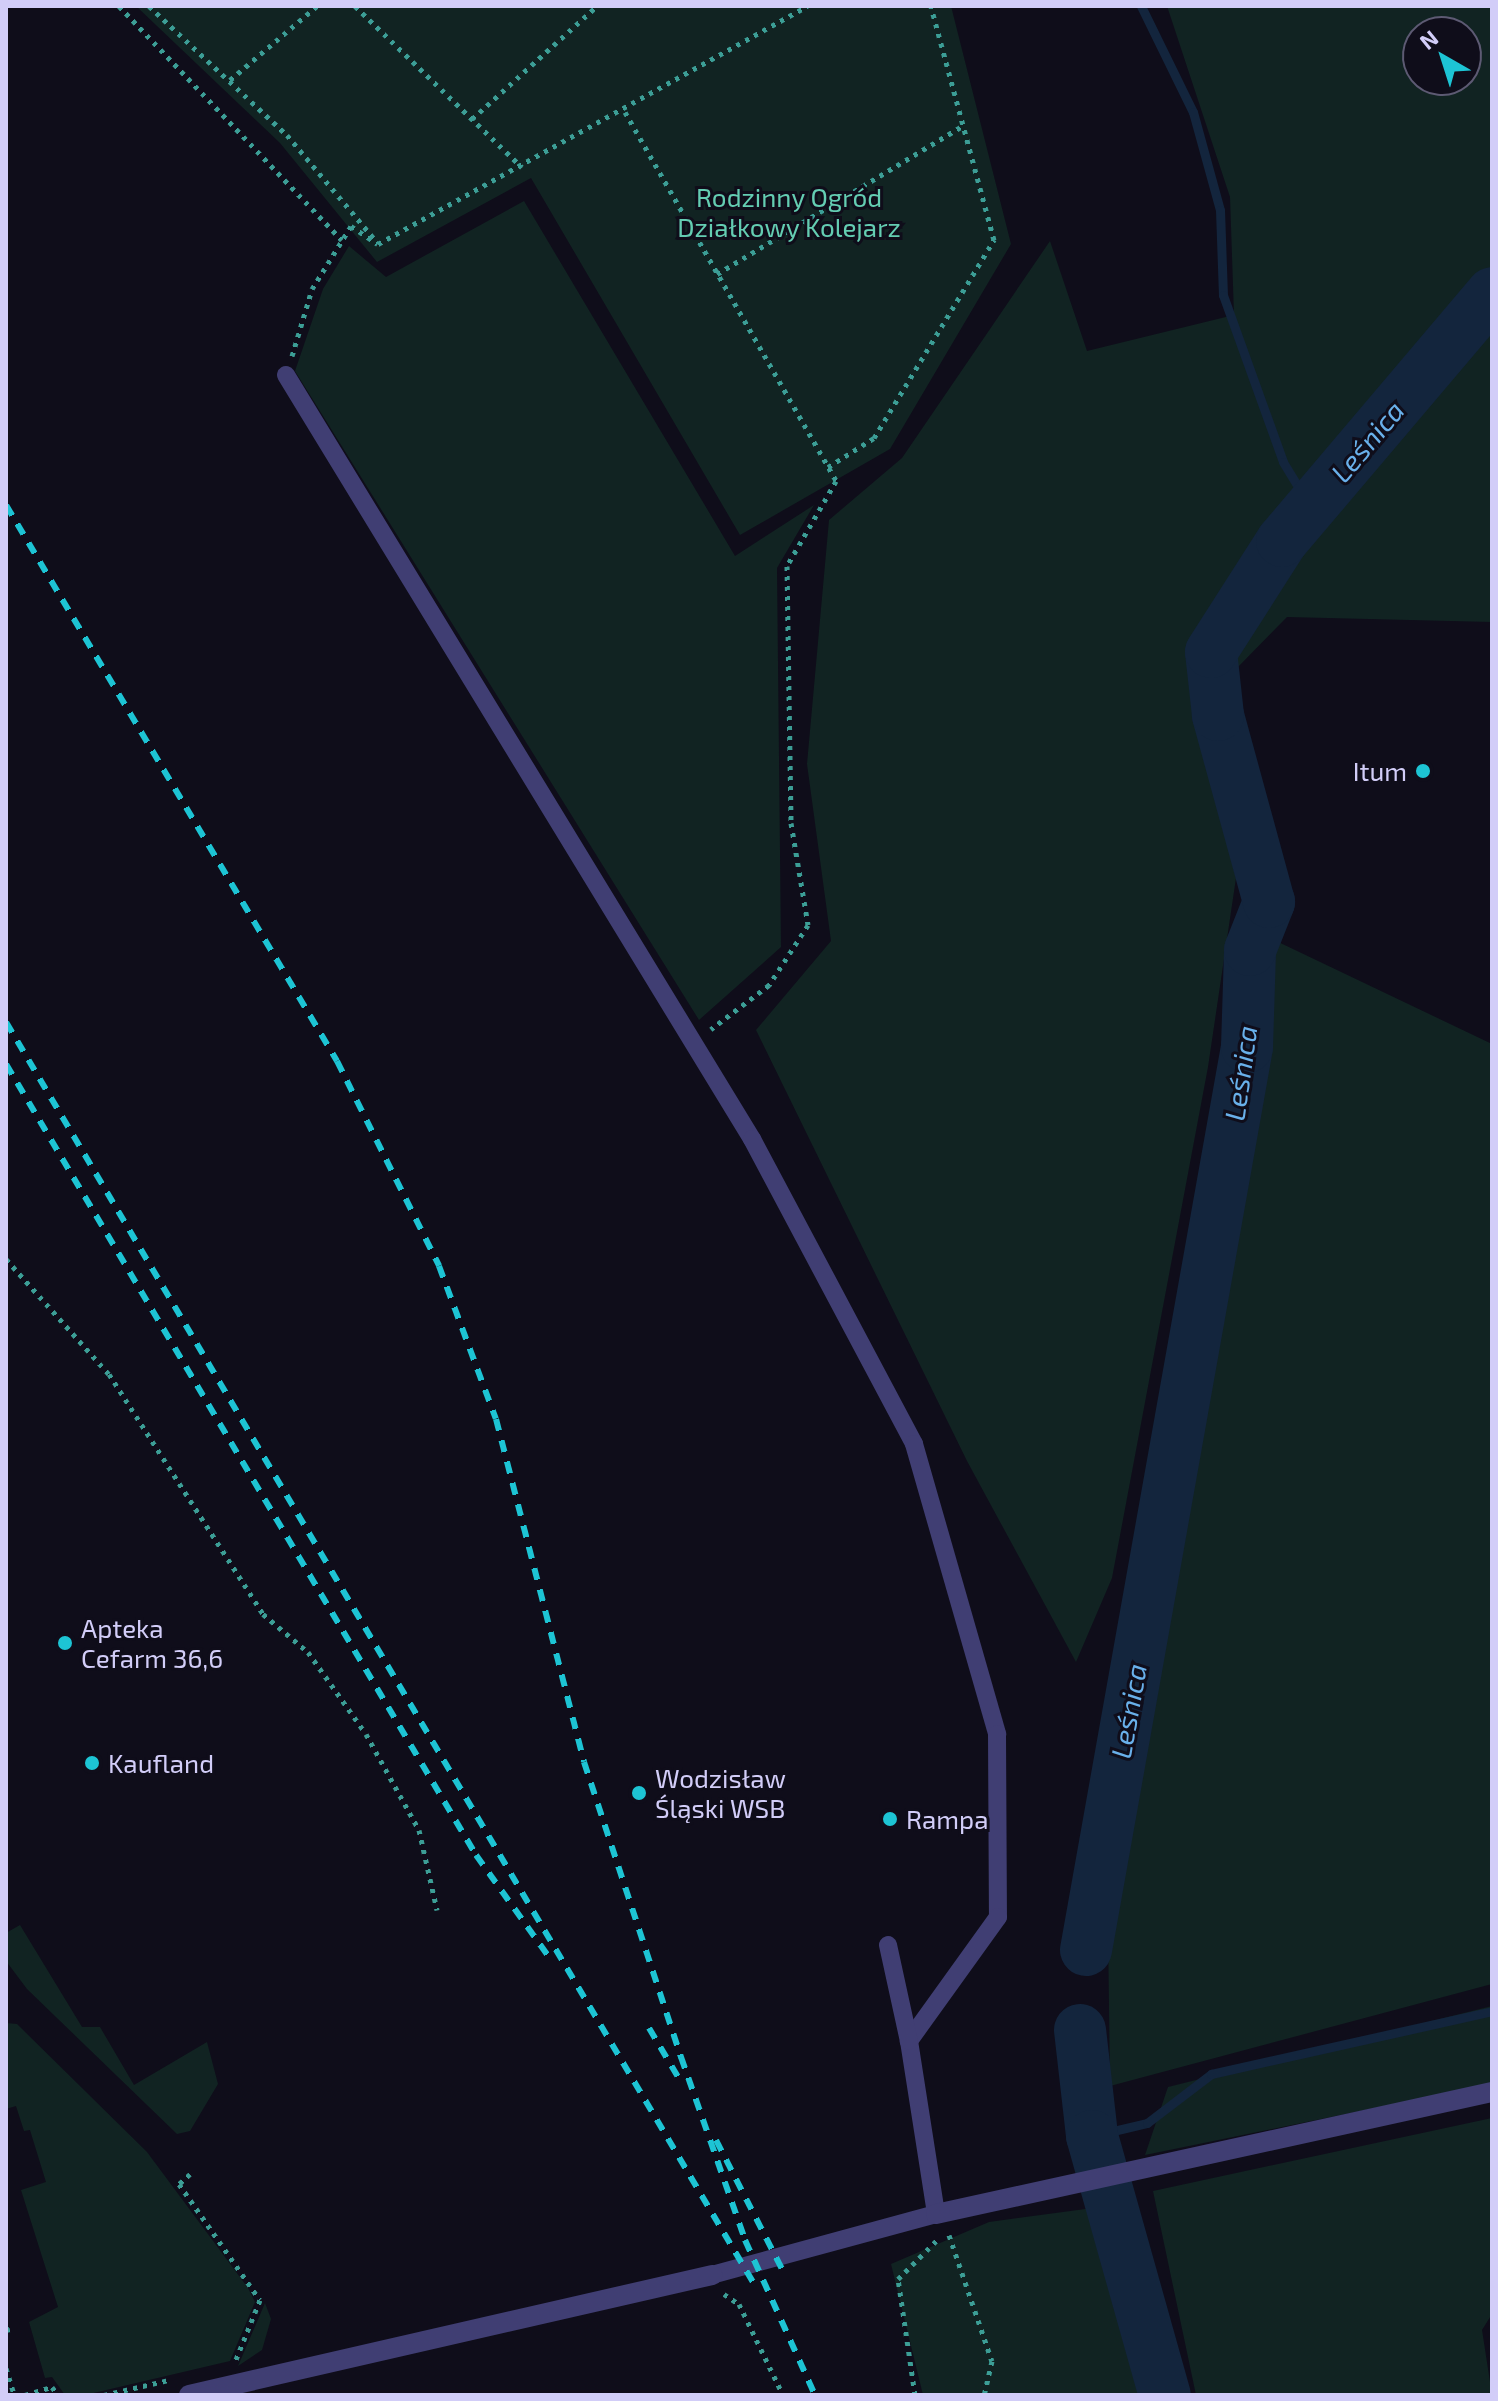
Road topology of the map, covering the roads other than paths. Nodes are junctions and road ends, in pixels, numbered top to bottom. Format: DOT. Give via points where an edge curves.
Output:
graph roads {
  1 [pos="286,375"];
  2 [pos="888,1945"];
  3 [pos="909,2041"];
  4 [pos="1492,2092"];
  5 [pos="942,2222"];
  6 [pos="706,2276"];
  7 [pos="182,2387"];
  1 -- 3 [label="lane" via="694,1042 914,1444 997,1734 998,1917"];
  2 -- 3 [label="lane"];
  3 -- 5 [label="lane"];
  4 -- 5 [label="street" via="1055,2185"];
  5 -- 6 [label="lane"];
  6 -- 7 [label="street"];
}
